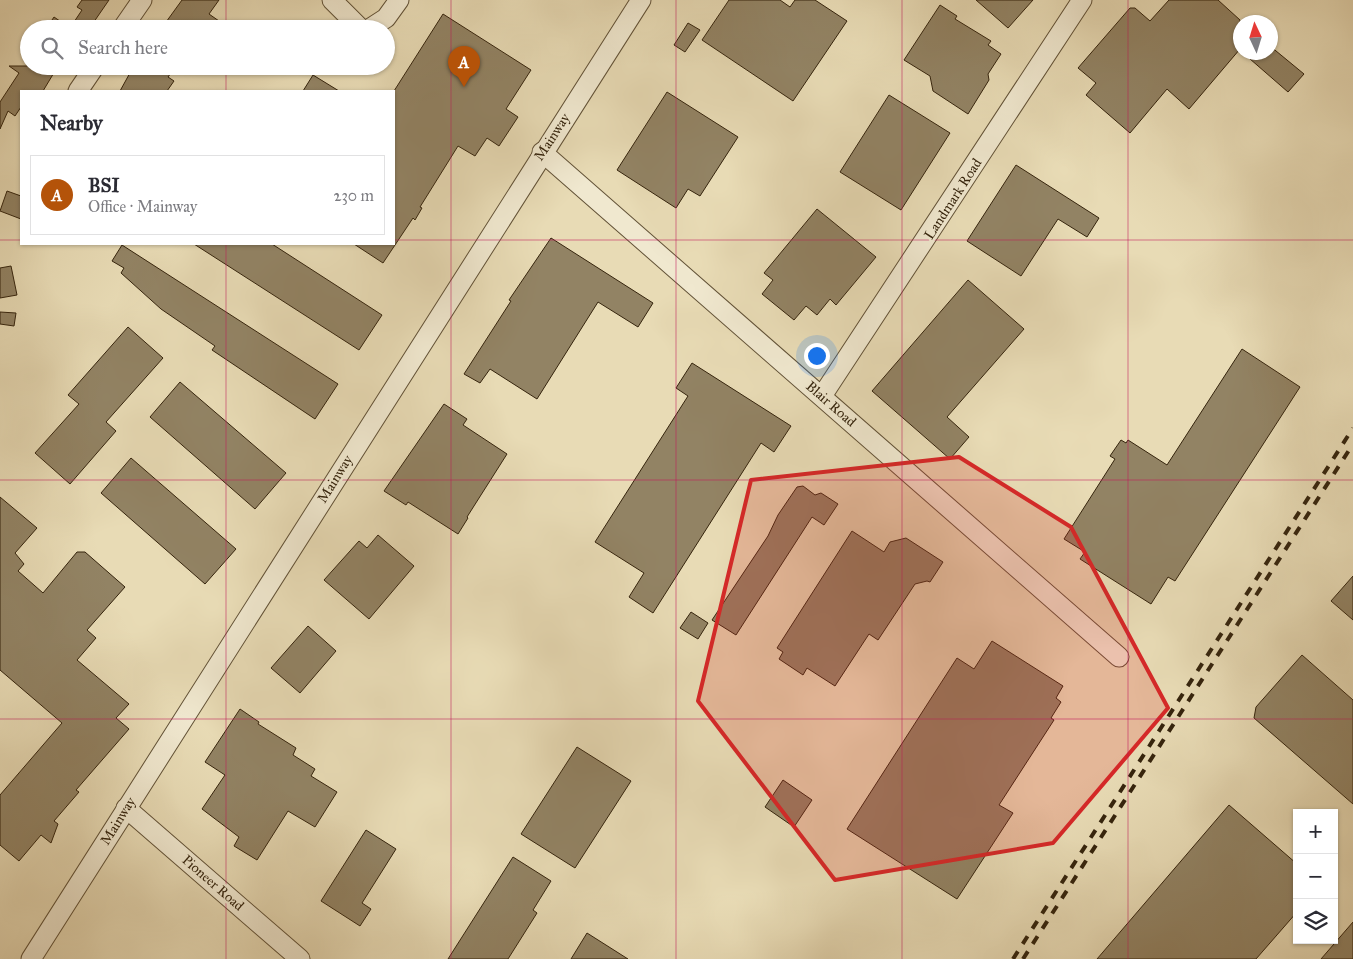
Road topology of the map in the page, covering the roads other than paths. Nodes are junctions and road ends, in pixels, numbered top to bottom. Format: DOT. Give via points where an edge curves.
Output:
graph roads {
  1 [pos="142,0"];
  2 [pos="332,0"];
  3 [pos="399,0"];
  4 [pos="1082,0"];
  5 [pos="639,1"];
  6 [pos="128,20"];
  7 [pos="352,20"];
  8 [pos="383,20"];
  9 [pos="90,75"];
  10 [pos="79,90"];
  11 [pos="542,152"];
  12 [pos="822,396"];
  13 [pos="1120,657"];
  14 [pos="126,808"];
  15 [pos="31,959"];
  16 [pos="300,959"];
  1 -- 6 [label="street"];
  2 -- 7 [label="street"];
  3 -- 8 [label="street"];
  4 -- 12 [label="street, Landmark Road"];
  5 -- 11 [label="street, Mainway"];
  9 -- 10 [label="street"];
  11 -- 12 [label="street, Blair Road"];
  11 -- 14 [label="street, Mainway"];
  12 -- 13 [label="street, Blair Road"];
  14 -- 15 [label="street, Mainway"];
  14 -- 16 [label="street, Pioneer Road"];
}
